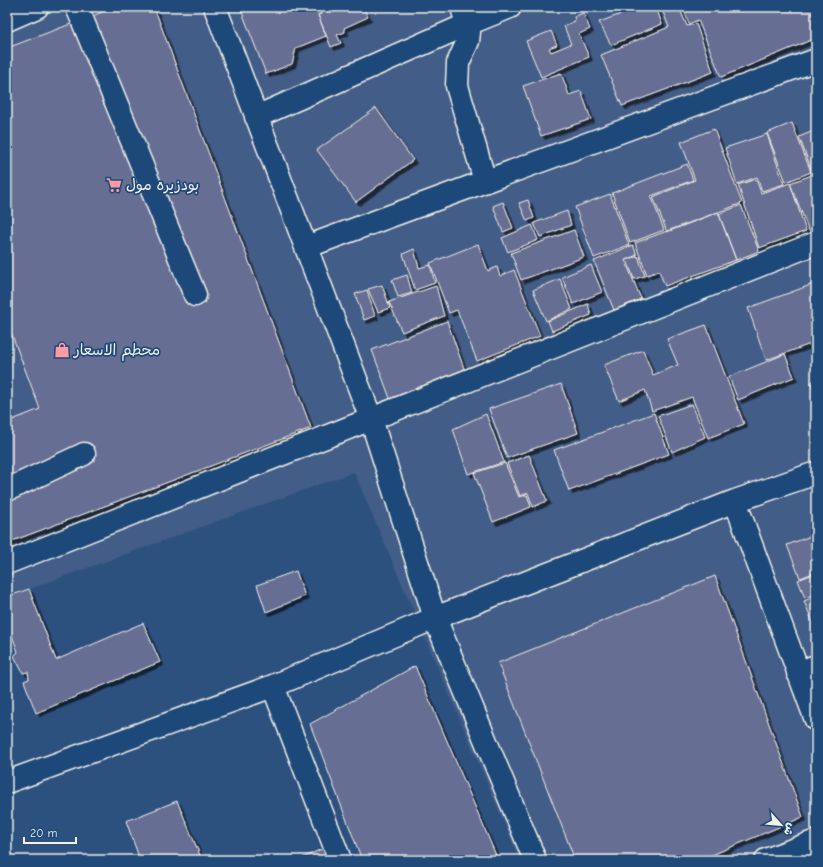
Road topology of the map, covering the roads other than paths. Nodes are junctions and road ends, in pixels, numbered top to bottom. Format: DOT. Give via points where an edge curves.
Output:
graph roads {
  1 [pos="37,7"];
  2 [pos="77,7"];
  3 [pos="215,7"];
  4 [pos="510,7"];
  5 [pos="465,15"];
  6 [pos="7,20"];
  7 [pos="816,60"];
  8 [pos="256,117"];
  9 [pos="485,181"];
  10 [pos="816,243"];
  11 [pos="306,247"];
  12 [pos="195,295"];
  13 [pos="371,419"];
  14 [pos="84,454"];
  15 [pos="816,473"];
  16 [pos="7,490"];
  17 [pos="735,501"];
  18 [pos="7,563"];
  19 [pos="435,618"];
  20 [pos="807,669"];
  21 [pos="273,686"];
  22 [pos="816,720"];
  23 [pos="7,782"];
  24 [pos="816,841"];
  25 [pos="340,860"];
  26 [pos="535,860"];
  27 [pos="766,860"];
  1 -- 6 [label="lane"];
  2 -- 12 [label="lane"];
  3 -- 8 [label="lane"];
  4 -- 5 [label="lane"];
  5 -- 8 [label="lane"];
  5 -- 9 [label="lane" via="468,41 458,63 457,86"];
  7 -- 9 [label="lane"];
  8 -- 11 [label="lane"];
  9 -- 11 [label="lane"];
  10 -- 13 [label="lane"];
  11 -- 13 [label="lane"];
  13 -- 18 [label="lane"];
  13 -- 19 [label="lane"];
  14 -- 16 [label="lane"];
  15 -- 17 [label="lane"];
  17 -- 19 [label="lane"];
  17 -- 20 [label="lane"];
  19 -- 21 [label="lane"];
  19 -- 26 [label="lane"];
  20 -- 22 [label="lane"];
  21 -- 23 [label="lane"];
  21 -- 25 [label="lane"];
  24 -- 27 [label="lane"];
}
